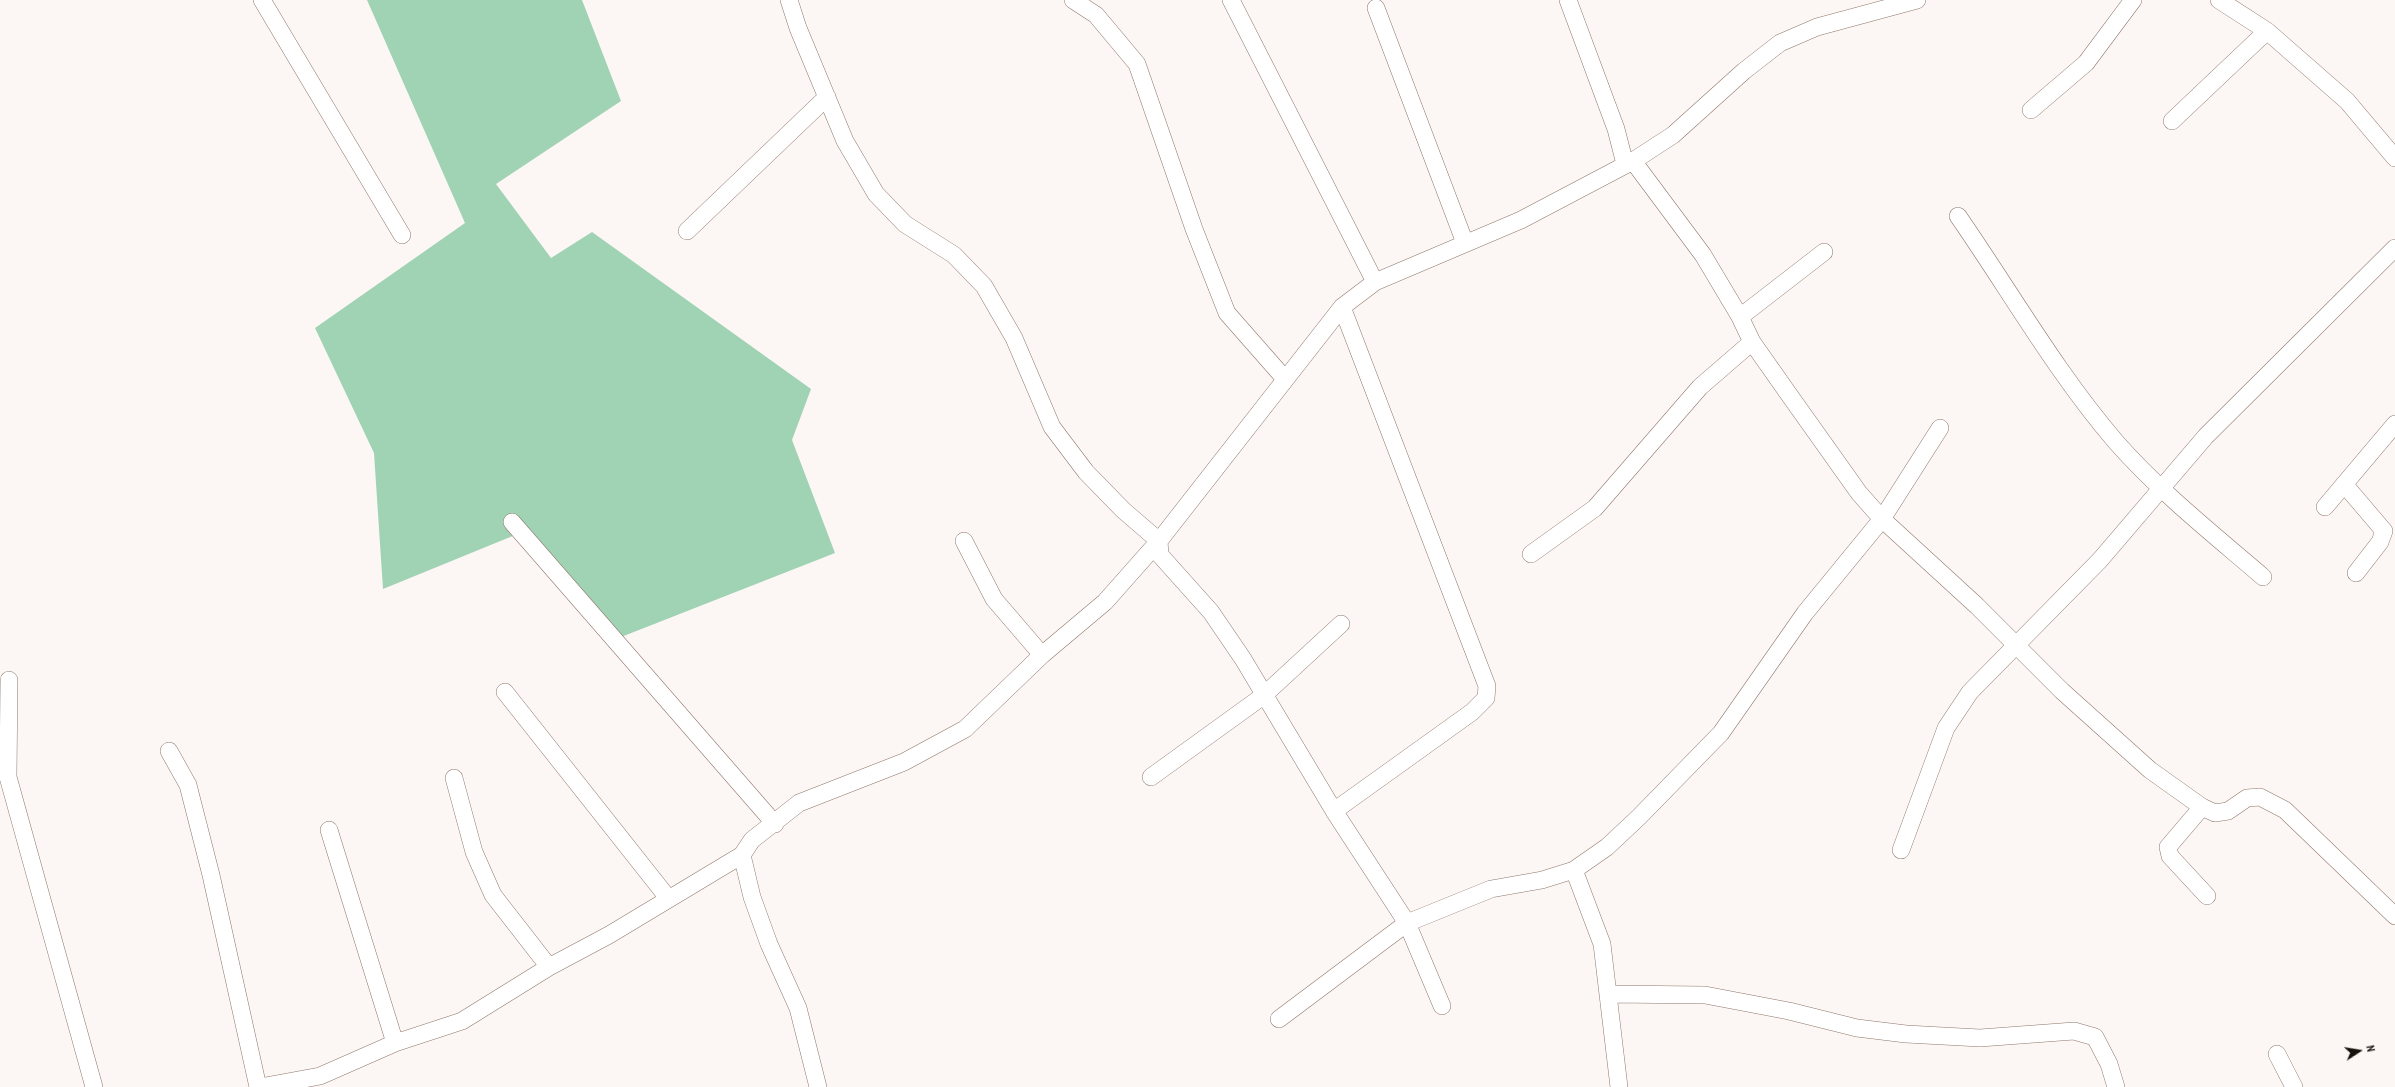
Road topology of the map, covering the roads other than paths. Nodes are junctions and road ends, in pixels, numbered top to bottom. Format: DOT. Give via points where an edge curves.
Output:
graph roads {
  1 [pos="262,0"];
  2 [pos="789,0"];
  3 [pos="1073,0"];
  4 [pos="1230,0"];
  5 [pos="1568,0"];
  6 [pos="1917,0"];
  7 [pos="2133,0"];
  8 [pos="2219,0"];
  9 [pos="1376,8"];
  10 [pos="2267,31"];
  11 [pos="827,97"];
  12 [pos="2031,110"];
  13 [pos="2172,121"];
  14 [pos="2395,158"];
  15 [pos="1629,162"];
  16 [pos="1958,216"];
  17 [pos="687,231"];
  18 [pos="402,235"];
  19 [pos="1465,243"];
  20 [pos="2395,248"];
  21 [pos="1824,252"];
  22 [pos="1375,282"];
  23 [pos="1342,307"];
  24 [pos="1740,317"];
  25 [pos="1752,342"];
  26 [pos="1285,379"];
  27 [pos="2395,424"];
  28 [pos="1940,428"];
  29 [pos="2344,484"];
  30 [pos="2161,489"];
  31 [pos="2325,507"];
  32 [pos="1882,519"];
  33 [pos="512,522"];
  34 [pos="964,541"];
  35 [pos="1158,541"];
  36 [pos="1531,554"];
  37 [pos="2356,573"];
  38 [pos="2263,577"];
  39 [pos="1341,624"];
  40 [pos="2015,644"];
  41 [pos="1042,655"];
  42 [pos="9,680"];
  43 [pos="505,692"];
  44 [pos="1263,696"];
  45 [pos="168,751"];
  46 [pos="454,778"];
  47 [pos="1151,778"];
  48 [pos="2202,807"];
  49 [pos="1334,811"];
  50 [pos="775,824"];
  51 [pos="329,830"];
  52 [pos="1901,850"];
  53 [pos="742,855"];
  54 [pos="1574,870"];
  55 [pos="2207,896"];
  56 [pos="668,898"];
  57 [pos="2395,916"];
  58 [pos="1407,923"];
  59 [pos="549,967"];
  60 [pos="1609,994"];
  61 [pos="1442,1006"];
  62 [pos="1280,1019"];
  63 [pos="395,1043"];
  64 [pos="2277,1054"];
  65 [pos="321,1082"];
  66 [pos="94,1087"];
  67 [pos="259,1087"];
  68 [pos="818,1087"];
  69 [pos="1619,1087"];
  70 [pos="2116,1087"];
  71 [pos="2294,1087"];
  1 -- 18 [label="street"];
  2 -- 11 [label="street"];
  3 -- 26 [label="street" via="1096,14 1137,64 1194,229 1227,313"];
  4 -- 22 [label="street"];
  5 -- 15 [label="street"];
  6 -- 15 [label="street" via="1817,28 1780,43 1744,71 1673,135"];
  7 -- 12 [label="street" via="2086,63"];
  8 -- 10 [label="street"];
  9 -- 19 [label="street"];
  10 -- 13 [label="street"];
  10 -- 14 [label="street" via="2347,101"];
  11 -- 17 [label="street"];
  11 -- 35 [label="street" via="845,141 876,194 905,224 954,254 984,286 1014,338 1052,427 1086,472"];
  15 -- 19 [label="street" via="1521,220"];
  15 -- 24 [label="street" via="1703,255"];
  16 -- 30 [label="street" via="2072,386 2116,442"];
  19 -- 22 [label="street"];
  20 -- 30 [label="street" via="2206,436"];
  21 -- 24 [label="street"];
  22 -- 23 [label="street"];
  23 -- 26 [label="street"];
  23 -- 49 [label="street" via="1487,686 1486,698 1472,712"];
  24 -- 25 [label="street"];
  25 -- 32 [label="street" via="1859,493"];
  25 -- 36 [label="street" via="1700,387 1595,508"];
  26 -- 35 [label="street"];
  27 -- 29 [label="street"];
  28 -- 32 [label="street"];
  29 -- 31 [label="street"];
  29 -- 37 [label="street" via="2384,531 2380,542"];
  30 -- 38 [label="street"];
  30 -- 40 [label="street" via="2100,560"];
  32 -- 40 [label="street"];
  32 -- 54 [label="street" via="1805,613 1721,733 1607,847"];
  33 -- 50 [label="street"];
  34 -- 41 [label="street" via="994,599"];
  35 -- 41 [label="street" via="1105,602"];
  35 -- 44 [label="street" via="1160,555 1211,612"];
  39 -- 44 [label="street"];
  40 -- 48 [label="street" via="2062,691 2150,770"];
  40 -- 52 [label="street" via="1970,692 1946,728"];
  41 -- 50 [label="street" via="965,730 904,762 799,803"];
  42 -- 66 [label="street" via="8,777"];
  43 -- 56 [label="street"];
  44 -- 47 [label="street"];
  44 -- 49 [label="street"];
  45 -- 67 [label="street" via="188,785"];
  46 -- 59 [label="street" via="474,852 493,895"];
  48 -- 55 [label="street" via="2168,847 2170,856"];
  48 -- 57 [label="street" via="2215,813 2228,811 2247,798 2260,797 2286,810"];
  49 -- 58 [label="street"];
  50 -- 53 [label="street" via="752,840"];
  51 -- 63 [label="street"];
  53 -- 56 [label="street"];
  53 -- 68 [label="street" via="754,904 798,1008"];
  54 -- 58 [label="street" via="1542,880 1491,889"];
  54 -- 60 [label="street" via="1602,944"];
  56 -- 59 [label="street" via="609,935"];
  58 -- 61 [label="street"];
  58 -- 62 [label="street"];
  59 -- 63 [label="street" via="462,1021"];
  60 -- 69 [label="street"];
  60 -- 70 [label="street" via="1705,995 1789,1011 1857,1028 1906,1034 1980,1038 2074,1030 2095,1037 2109,1064"];
  63 -- 65 [label="street"];
  64 -- 71 [label="street"];
  65 -- 67 [label="street"];
}
